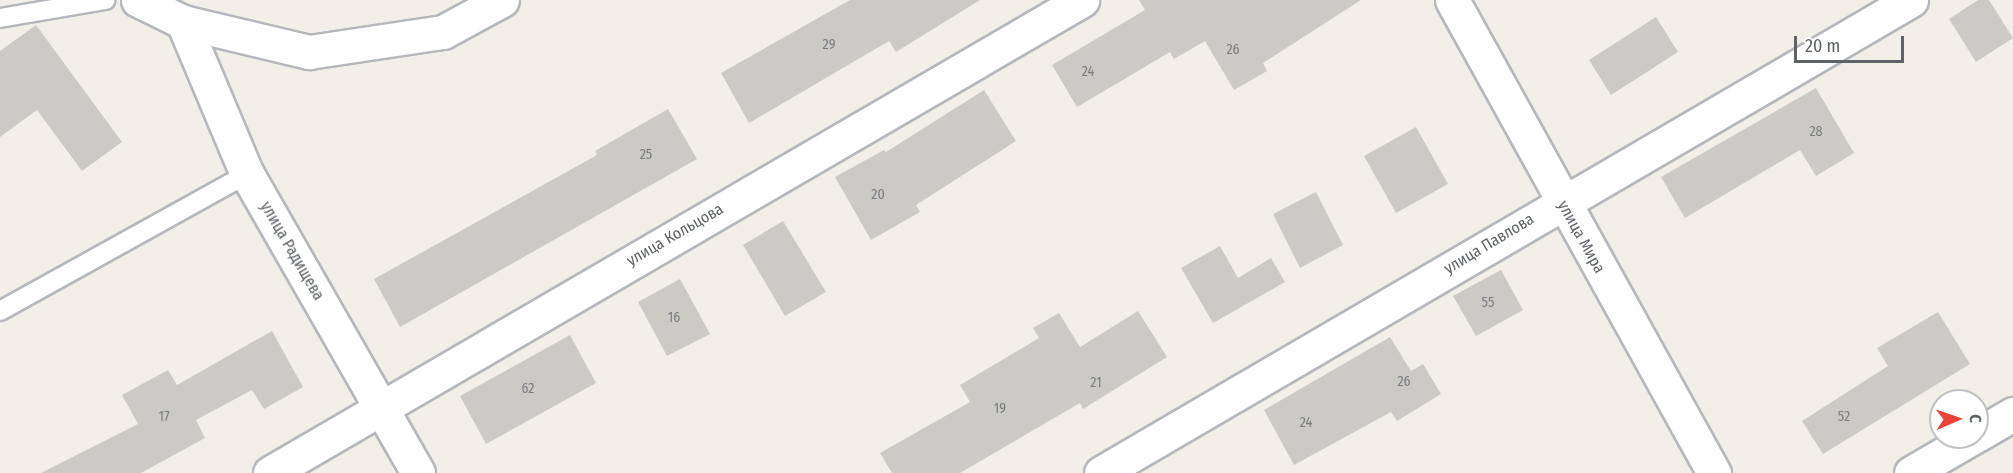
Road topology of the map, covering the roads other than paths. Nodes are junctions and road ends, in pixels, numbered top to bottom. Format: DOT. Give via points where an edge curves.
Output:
graph roads {
  1 [pos="105,0"];
  2 [pos="138,0"];
  3 [pos="502,0"];
  4 [pos="1082,0"];
  5 [pos="1452,0"];
  6 [pos="1911,0"];
  7 [pos="0,18"];
  8 [pos="183,22"];
  9 [pos="247,174"];
  10 [pos="1561,201"];
  11 [pos="0,311"];
  12 [pos="382,405"];
  13 [pos="2013,414"];
  14 [pos="1989,428"];
  15 [pos="1953,449"];
  16 [pos="270,473"];
  17 [pos="418,473"];
  18 [pos="1101,473"];
  19 [pos="1714,473"];
  20 [pos="1911,473"];
  1 -- 7 [label="lane"];
  2 -- 8 [label="street"];
  3 -- 8 [label="street" via="443,32 309,52"];
  4 -- 12 [label="street, улица Кольцова"];
  5 -- 10 [label="street, улица Мира"];
  6 -- 10 [label="street, улица Павлова"];
  8 -- 9 [label="street, улица Радищева"];
  9 -- 11 [label="lane"];
  9 -- 12 [label="street, улица Радищева"];
  10 -- 18 [label="street, улица Павлова"];
  10 -- 19 [label="street, улица Мира"];
  12 -- 16 [label="street, улица Кольцова"];
  12 -- 17 [label="street, улица Радищева"];
  13 -- 14 [label="street"];
  15 -- 20 [label="street"];
}
